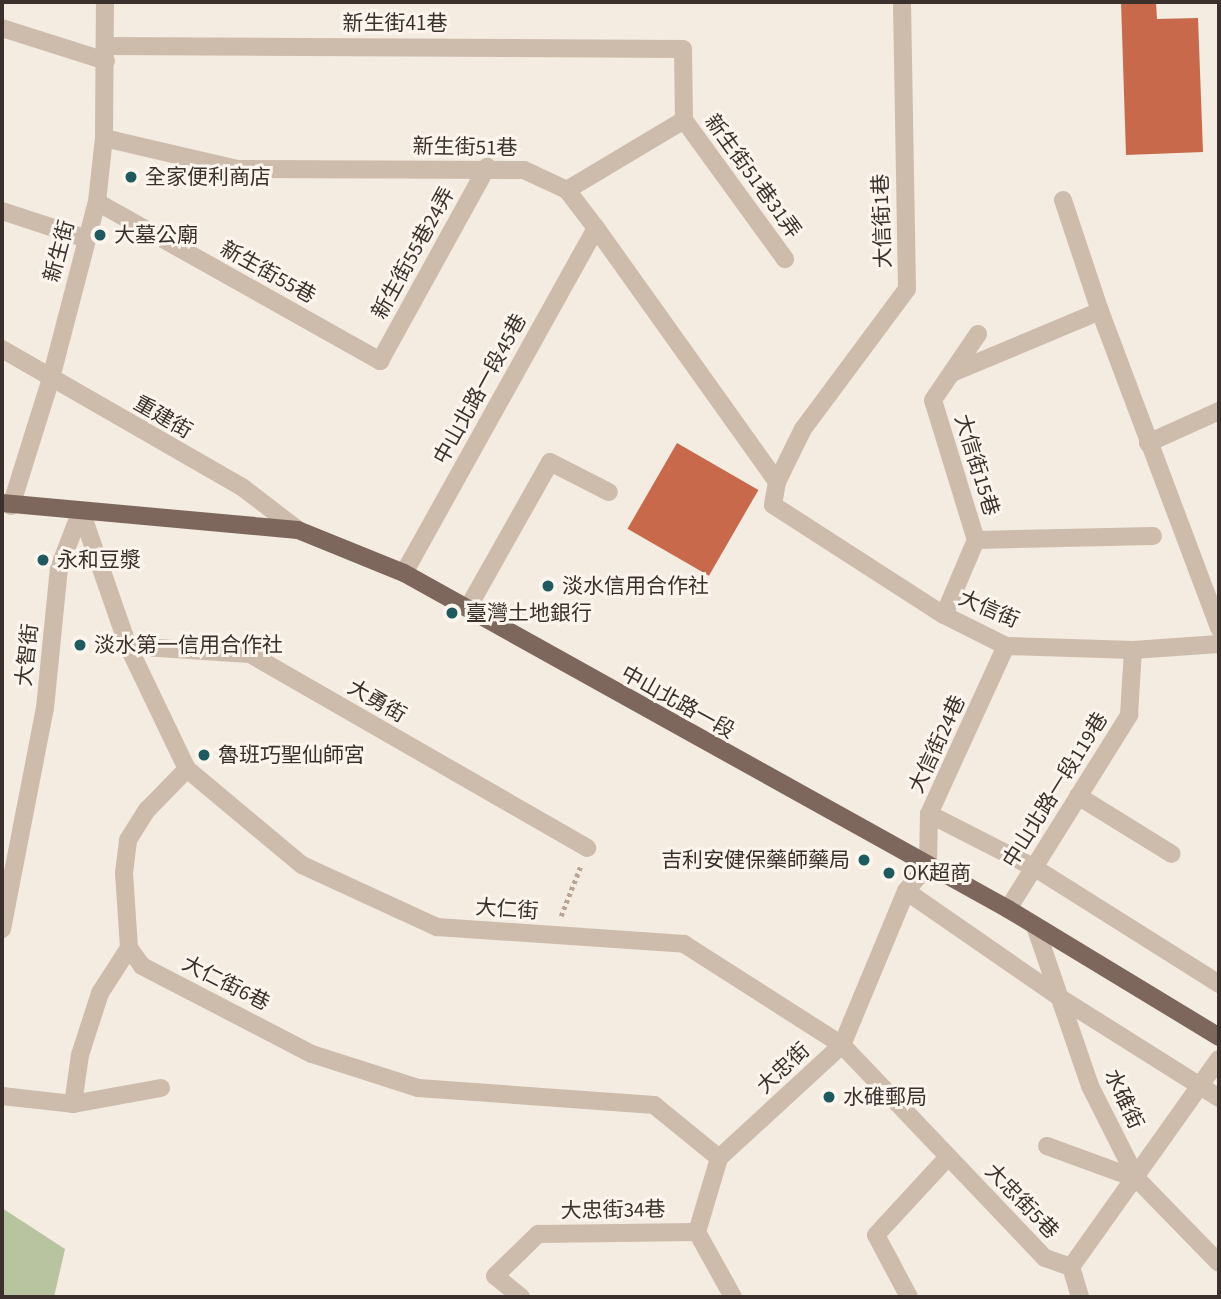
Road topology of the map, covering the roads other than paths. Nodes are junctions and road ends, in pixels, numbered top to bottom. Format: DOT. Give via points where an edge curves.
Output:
graph roads {
  1 [pos="105,2"];
  2 [pos="902,2"];
  3 [pos="2,28"];
  4 [pos="106,53"];
  5 [pos="684,120"];
  6 [pos="104,138"];
  7 [pos="487,167"];
  8 [pos="567,190"];
  9 [pos="1063,200"];
  10 [pos="97,202"];
  11 [pos="2,211"];
  12 [pos="596,228"];
  13 [pos="84,238"];
  14 [pos="785,259"];
  15 [pos="1100,311"];
  16 [pos="978,334"];
  17 [pos="2,349"];
  18 [pos="380,361"];
  19 [pos="952,373"];
  20 [pos="51,379"];
  21 [pos="1219,411"];
  22 [pos="1148,443"];
  23 [pos="777,482"];
  24 [pos="609,492"];
  25 [pos="6,504"];
  26 [pos="81,511"];
  27 [pos="298,530"];
  28 [pos="1153,536"];
  29 [pos="976,540"];
  30 [pos="404,573"];
  31 [pos="469,606"];
  32 [pos="944,615"];
  33 [pos="1219,628"];
  34 [pos="1219,644"];
  35 [pos="128,646"];
  36 [pos="1006,646"];
  37 [pos="1133,650"];
  38 [pos="187,769"];
  39 [pos="1078,796"];
  40 [pos="929,814"];
  41 [pos="587,848"];
  42 [pos="1172,854"];
  43 [pos="928,864"];
  44 [pos="1035,867"];
  45 [pos="906,891"];
  46 [pos="1008,909"];
  47 [pos="1035,926"];
  48 [pos="2,929"];
  49 [pos="130,948"];
  50 [pos="1219,984"];
  51 [pos="1062,999"];
  52 [pos="1219,1037"];
  53 [pos="842,1045"];
  54 [pos="1219,1059"];
  55 [pos="1201,1086"];
  56 [pos="161,1088"];
  57 [pos="2,1096"];
  58 [pos="1219,1098"];
  59 [pos="73,1104"];
  60 [pos="1047,1146"];
  61 [pos="948,1157"];
  62 [pos="719,1158"];
  63 [pos="1137,1179"];
  64 [pos="697,1232"];
  65 [pos="1219,1263"];
  66 [pos="1071,1266"];
  67 [pos="521,1297"];
  68 [pos="733,1297"];
  69 [pos="909,1297"];
  70 [pos="1080,1297"];
  1 -- 4 [label="street, 新生街"];
  2 -- 23 [label="street, 大信街1巷" via="907,289 803,429"];
  3 -- 4 [label="street, 新生街41巷"];
  4 -- 5 [label="street, 新生街41巷" via="683,49"];
  4 -- 6 [label="street, 新生街"];
  5 -- 8 [label="street"];
  5 -- 14 [label="street, 新生街51巷31弄"];
  6 -- 7 [label="street, 新生街51巷" via="237,169"];
  6 -- 10 [label="street, 新生街"];
  7 -- 8 [label="street, 新生街51巷" via="524,170"];
  7 -- 18 [label="street, 新生街55巷24弄"];
  8 -- 12 [label="street, 新生街51巷"];
  9 -- 15 [label="street"];
  10 -- 13 [label="street, 新生街"];
  10 -- 18 [label="street, 新生街55巷"];
  11 -- 13 [label="street"];
  12 -- 23 [label="street, 新生街51巷"];
  12 -- 30 [label="street, 中山北路一段45巷"];
  13 -- 20 [label="street, 新生街"];
  15 -- 19 [label="street"];
  15 -- 22 [label="street"];
  16 -- 19 [label="street, 大信街15巷"];
  17 -- 20 [label="street, 重建街"];
  19 -- 29 [label="street, 大信街15巷" via="933,400"];
  20 -- 25 [label="street, 新生街"];
  20 -- 27 [label="street, 重建街" via="242,487"];
  21 -- 22 [label="street"];
  22 -- 33 [label="street"];
  23 -- 32 [label="street, 大信街" via="773,505"];
  24 -- 31 [label="street" via="550,461"];
  25 -- 26 [label="main road, 中山北路一段"];
  26 -- 27 [label="main road, 中山北路一段"];
  26 -- 35 [label="street, 大仁街"];
  26 -- 48 [label="street, 大智街" via="59,568 45,708"];
  27 -- 30 [label="main road, 中山北路一段"];
  28 -- 29 [label="street"];
  29 -- 32 [label="street, 大信街15巷"];
  30 -- 31 [label="main road, 中山北路一段"];
  31 -- 43 [label="main road, 中山北路一段" via="557,662"];
  32 -- 36 [label="street, 大信街"];
  34 -- 37 [label="street, 大信街"];
  35 -- 38 [label="street, 大仁街"];
  35 -- 41 [label="street, 大勇街" via="250,654"];
  36 -- 37 [label="street, 大信街"];
  36 -- 40 [label="street, 大信街24巷"];
  37 -- 39 [label="street, 中山北路一段119巷" via="1129,715"];
  38 -- 49 [label="street" via="147,810 128,840 124,873"];
  38 -- 53 [label="street, 大仁街" via="302,865 437,927 684,944"];
  39 -- 42 [label="street"];
  39 -- 44 [label="street, 中山北路一段119巷"];
  40 -- 43 [label="street, 大信街24巷"];
  40 -- 44 [label="street"];
  43 -- 45 [label="street, 大忠街"];
  43 -- 46 [label="main road, 中山北路一段"];
  44 -- 46 [label="street, 中山北路一段119巷"];
  44 -- 50 [label="street"];
  45 -- 51 [label="street"];
  45 -- 53 [label="street, 大忠街"];
  46 -- 47 [label="main road, 中山北路一段"];
  47 -- 51 [label="street, 水碓街"];
  47 -- 52 [label="main road, 中山北路一段"];
  49 -- 59 [label="street" via="100,993 80,1055"];
  49 -- 62 [label="street, 大仁街6巷" via="142,966 313,1054 418,1088 654,1105"];
  51 -- 55 [label="street"];
  51 -- 63 [label="street, 水碓街" via="1090,1086"];
  53 -- 61 [label="street, 大忠街5巷"];
  53 -- 62 [label="street, 大忠街"];
  54 -- 55 [label="street"];
  55 -- 58 [label="street"];
  55 -- 63 [label="street"];
  56 -- 59 [label="street"];
  57 -- 59 [label="street"];
  60 -- 63 [label="street"];
  61 -- 66 [label="street, 大忠街5巷" via="1045,1258"];
  61 -- 69 [label="street" via="876,1236"];
  62 -- 64 [label="street"];
  63 -- 65 [label="street, 水碓街"];
  63 -- 66 [label="street"];
  64 -- 67 [label="street, 大忠街34巷" via="538,1234 495,1276"];
  64 -- 68 [label="street"];
  66 -- 70 [label="street"];
}
